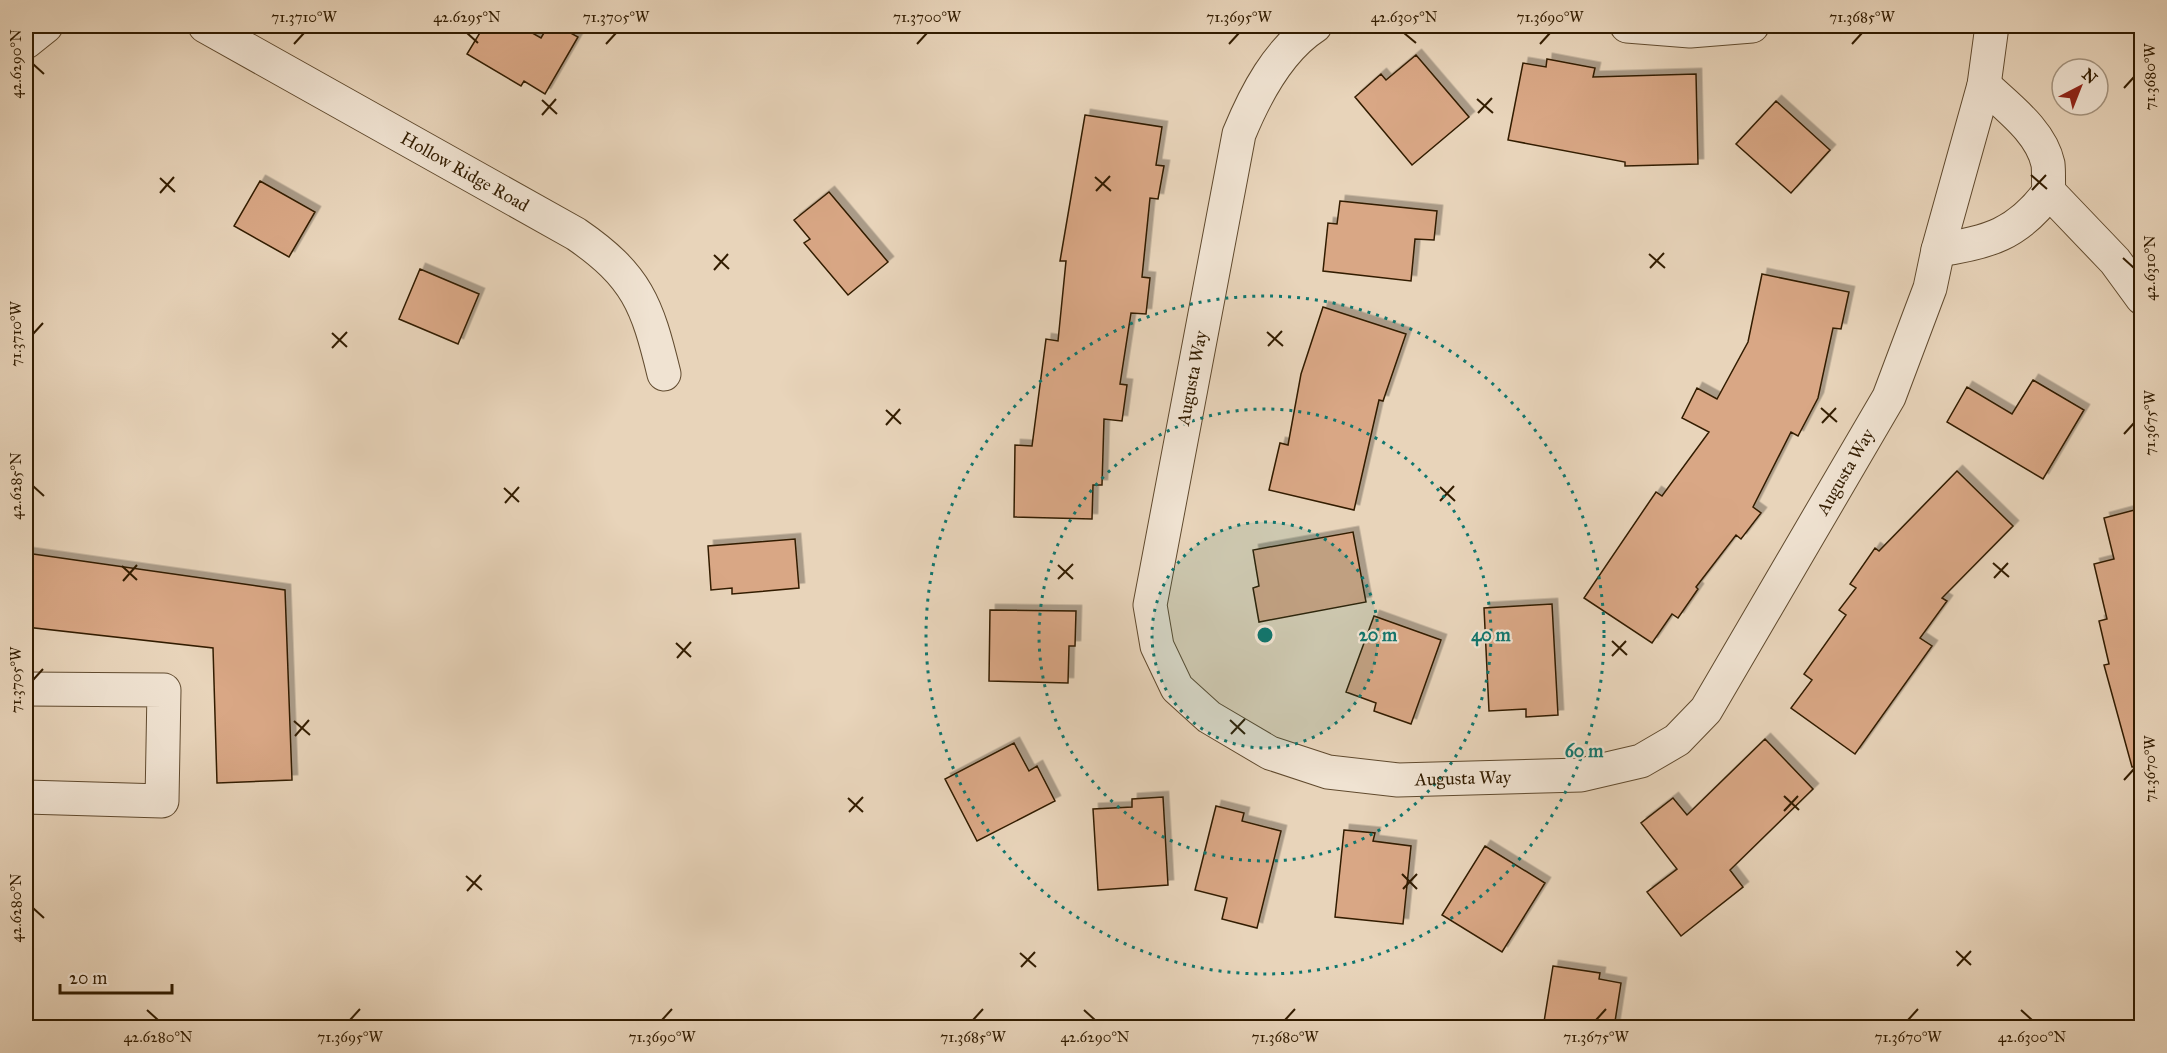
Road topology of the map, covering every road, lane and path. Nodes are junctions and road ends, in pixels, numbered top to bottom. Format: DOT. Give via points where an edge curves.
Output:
graph roads {
  1 [pos="46,26"];
  2 [pos="205,26"];
  3 [pos="1315,26"];
  4 [pos="1627,26"];
  5 [pos="1752,26"];
  6 [pos="1992,26"];
  7 [pos="26,42"];
  8 [pos="1984,85"];
  9 [pos="2049,192"];
  10 [pos="1938,250"];
  11 [pos="2142,298"];
  12 [pos="664,374"];
  13 [pos="26,689"];
  14 [pos="26,796"];
  1 -- 7 [label="street"];
  2 -- 12 [label="street, Hollow Ridge Road" via="604,253 629,279 645,305"];
  3 -- 10 [label="street, Augusta Way" via="1283,56 1255,94 1239,134 1150,604 1157,646 1177,688 1209,717 1270,753 1328,772 1398,780 1581,775 1641,761 1677,740 1706,710 1889,397 1930,288"];
  4 -- 5 [label="street" via="1690,31"];
  6 -- 8 [label="street, Augusta Way"];
  8 -- 9 [label="street" via="2036,137 2048,163"];
  8 -- 10 [label="street, Augusta Way"];
  9 -- 10 [label="street" via="2033,214 2010,231 1977,245"];
  9 -- 11 [label="street" via="2115,261"];
  13 -- 14 [label="street" via="164,690 162,801"];
}
